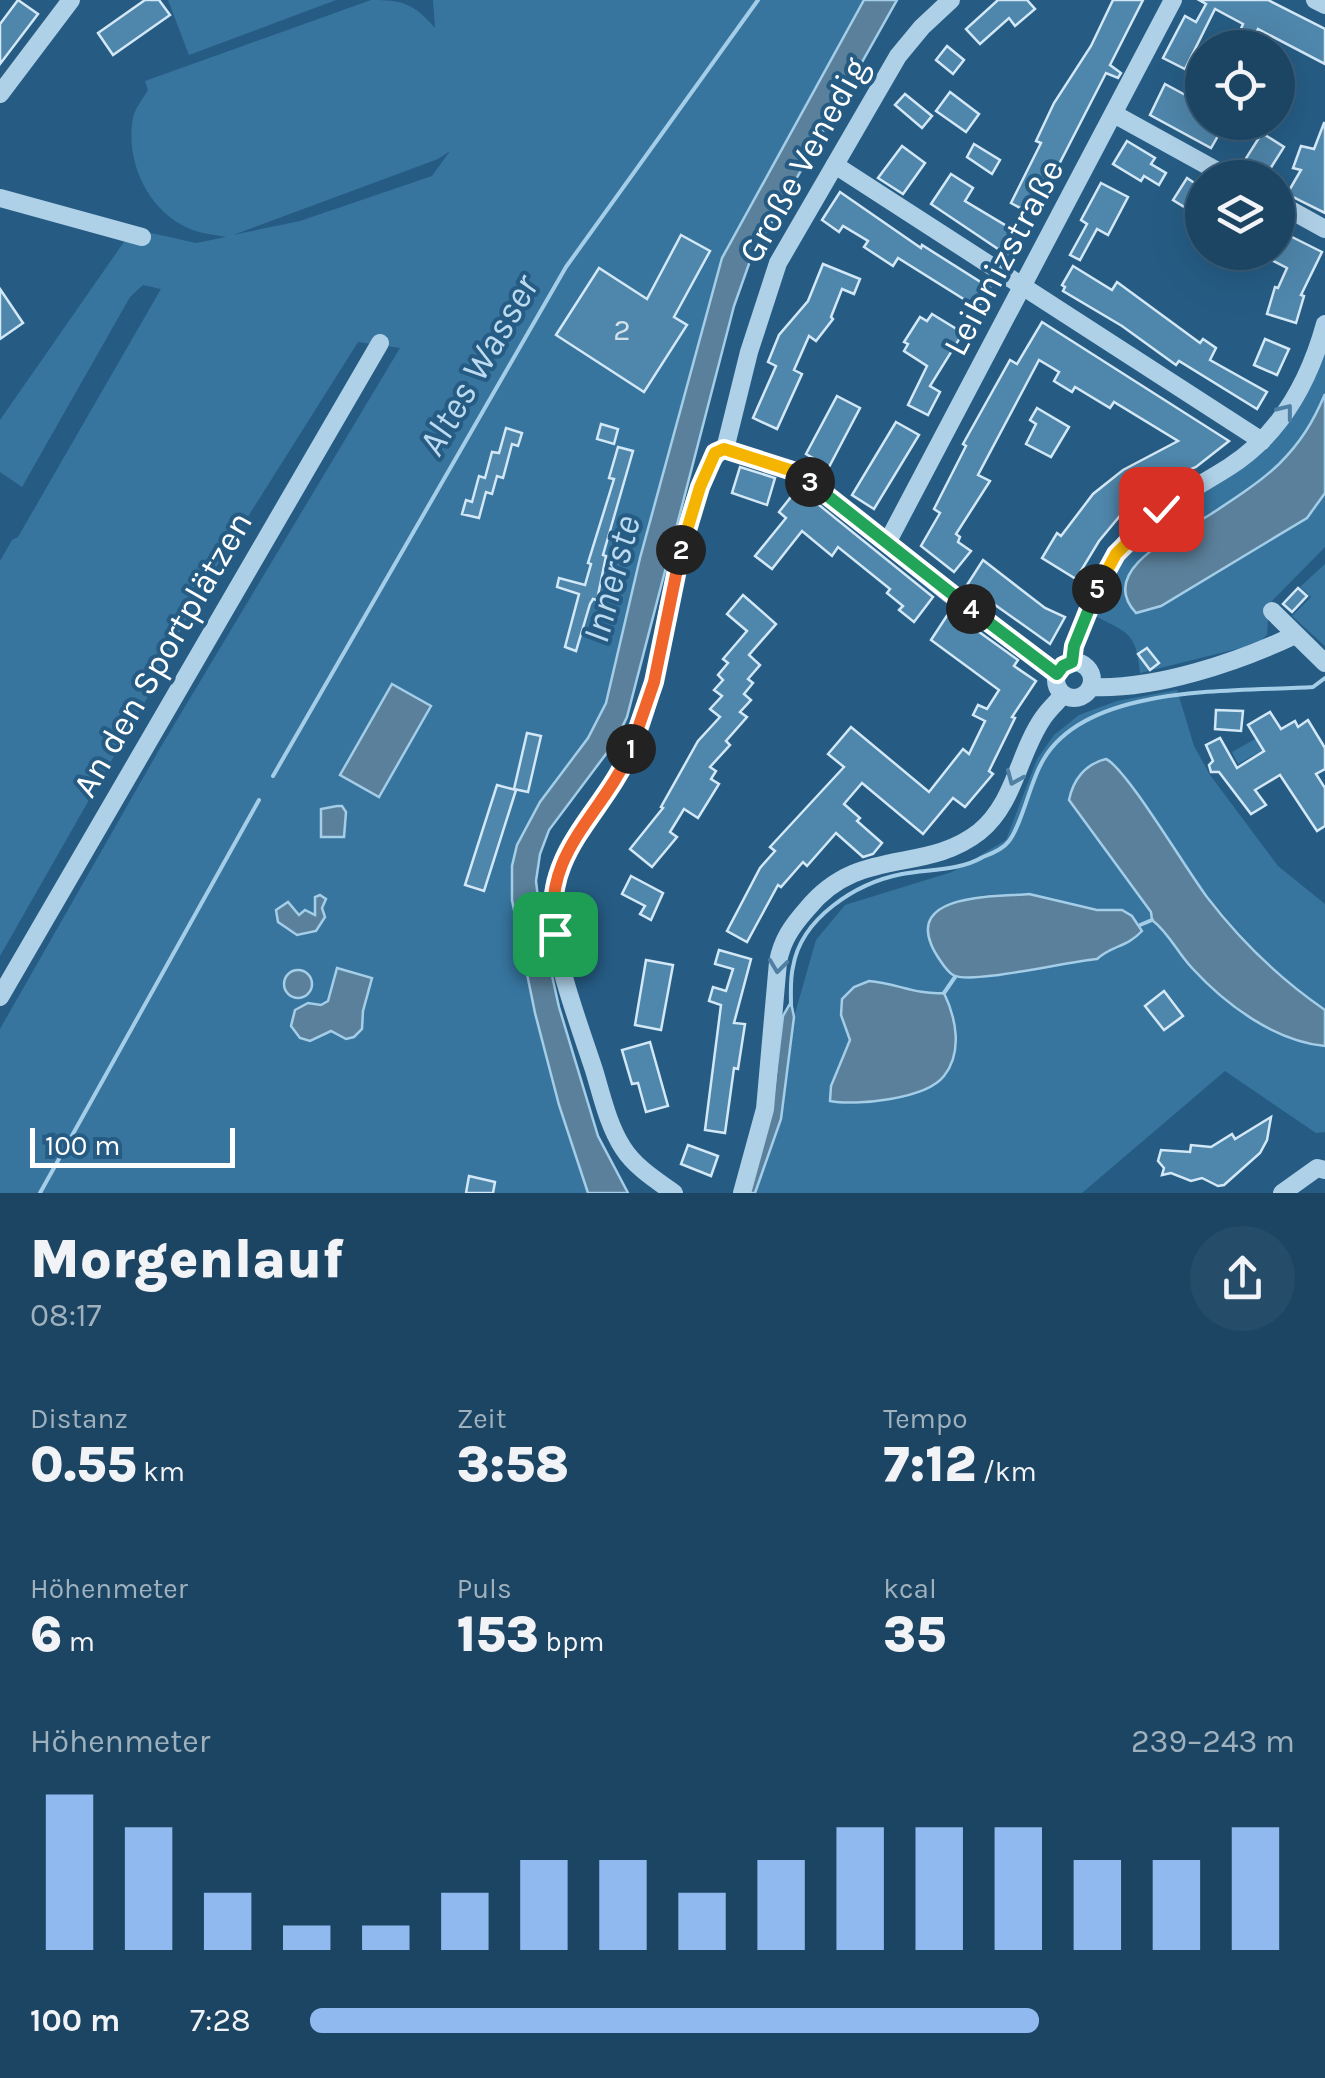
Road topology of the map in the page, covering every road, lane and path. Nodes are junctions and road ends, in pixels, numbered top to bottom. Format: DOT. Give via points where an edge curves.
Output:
graph roads {
  1 [pos="72,0"];
  2 [pos="951,0"];
  3 [pos="1173,0"];
  4 [pos="1315,0"];
  5 [pos="1325,5"];
  6 [pos="0,94"];
  7 [pos="1114,114"];
  8 [pos="1197,160"];
  9 [pos="835,165"];
  10 [pos="0,198"];
  11 [pos="1295,212"];
  12 [pos="1325,229"];
  13 [pos="142,237"];
  14 [pos="1024,288"];
  15 [pos="1325,324"];
  16 [pos="380,344"];
  17 [pos="1262,442"];
  18 [pos="724,449"];
  19 [pos="887,542"];
  20 [pos="1272,610"];
  21 [pos="1295,635"];
  22 [pos="1325,662"];
  23 [pos="1065,668"];
  24 [pos="1091,688"];
  25 [pos="1064,695"];
  26 [pos="0,997"];
  27 [pos="1322,1167"];
  28 [pos="674,1193"];
  29 [pos="742,1193"];
  30 [pos="1282,1193"];
  1 -- 6 [label="street"];
  2 -- 9 [label="street, Große Venedig" via="898,56"];
  3 -- 7 [label="street, Leibnizstraße"];
  4 -- 5 [label="street"];
  7 -- 8 [label="street"];
  7 -- 14 [label="street, Leibnizstraße"];
  9 -- 14 [label="street"];
  9 -- 18 [label="street, Große Venedig" via="770,281"];
  10 -- 13 [label="street"];
  11 -- 12 [label="street"];
  14 -- 17 [label="street"];
  14 -- 19 [label="street, Leibnizstraße"];
  17 -- 15 [label="street, one-way" via="1298,396"];
  16 -- 26 [label="street, An den Sportplätzen"];
  17 -- 23 [label="street" via="1135,532 1116,554"];
  18 -- 19 [label="street" via="799,473"];
  18 -- 28 [label="street, Große Venedig" via="712,458 691,513 636,738 567,850 552,908 571,1000 616,1137 629,1158"];
  19 -- 23 [label="street"];
  20 -- 21 [label="street"];
  21 -- 22 [label="street"];
  21 -- 24 [label="street" via="1245,658 1131,686"];
  23 -- 24 [label="street" via="1089,670"];
  23 -- 25 [label="street" via="1057,685"];
  24 -- 25 [label="street" via="1079,698"];
  25 -- 29 [label="street, one-way" via="1042,718 1000,808 980,831 938,854 842,878 791,927 778,962 765,1109"];
  27 -- 30 [label="street"];
}
